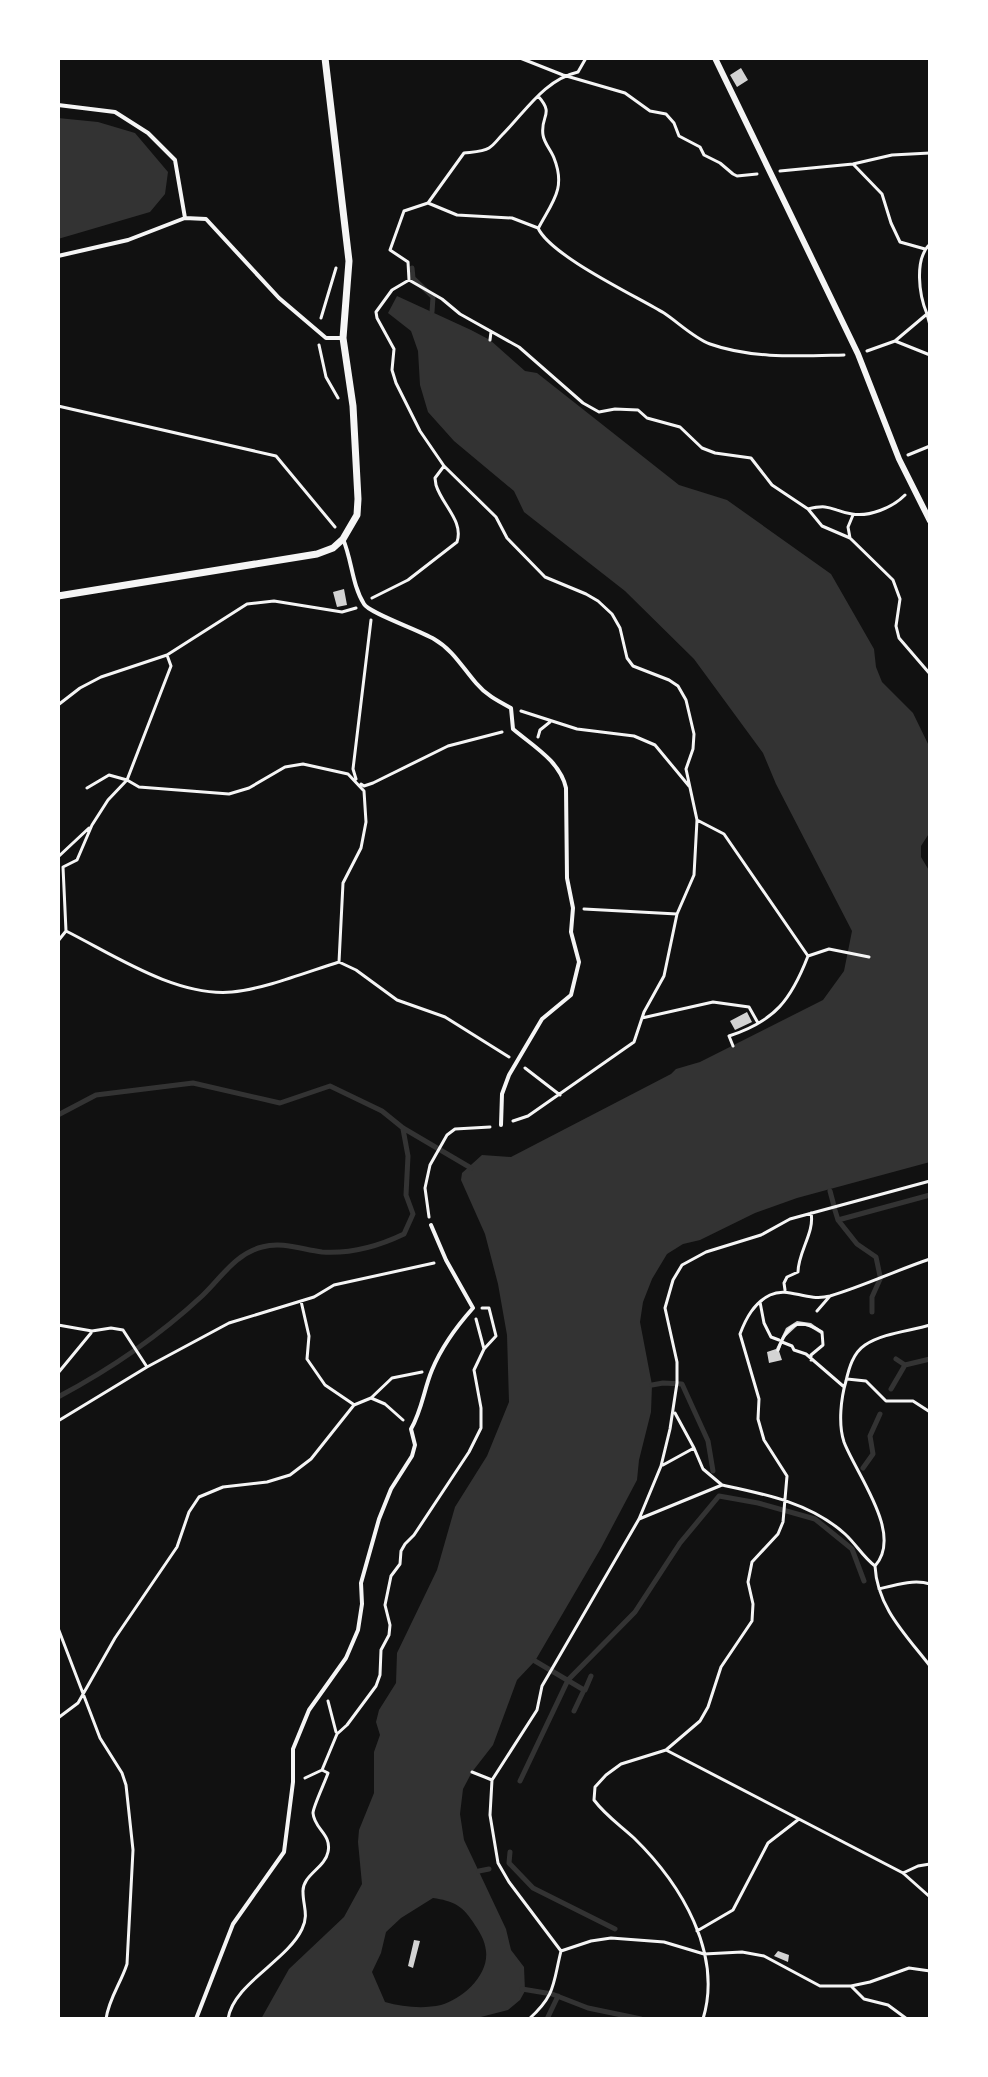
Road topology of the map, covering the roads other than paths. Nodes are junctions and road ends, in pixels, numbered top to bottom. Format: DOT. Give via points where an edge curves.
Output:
graph roads {
  1 [pos="325,58"];
  2 [pos="715,58"];
  3 [pos="58,105"];
  4 [pos="185,218"];
  5 [pos="58,256"];
  6 [pos="343,338"];
  7 [pos="930,521"];
  8 [pos="341,535"];
  9 [pos="58,596"];
  10 [pos="501,1125"];
  11 [pos="431,1225"];
  12 [pos="196,2019"];
  1 -- 6 [label="street" via="349,261"];
  2 -- 7 [label="street" via="858,354"];
  3 -- 4 [label="lane" via="115,112 148,133 175,160"];
  4 -- 5 [label="lane" via="128,240"];
  4 -- 6 [label="lane" via="206,219 279,298 326,338"];
  6 -- 8 [label="street" via="358,499 357,515"];
  8 -- 9 [label="street" via="333,548 317,554"];
  8 -- 10 [label="lane" via="365,607 454,654 477,685 511,708 513,729 554,764 566,788 571,932 579,962 571,995 542,1019 517,1061 502,1094"];
  11 -- 12 [label="lane" via="473,1308 448,1336 432,1370 411,1429 412,1456 379,1519 361,1583 358,1630 296,1739 284,1852 233,1924"];
}
